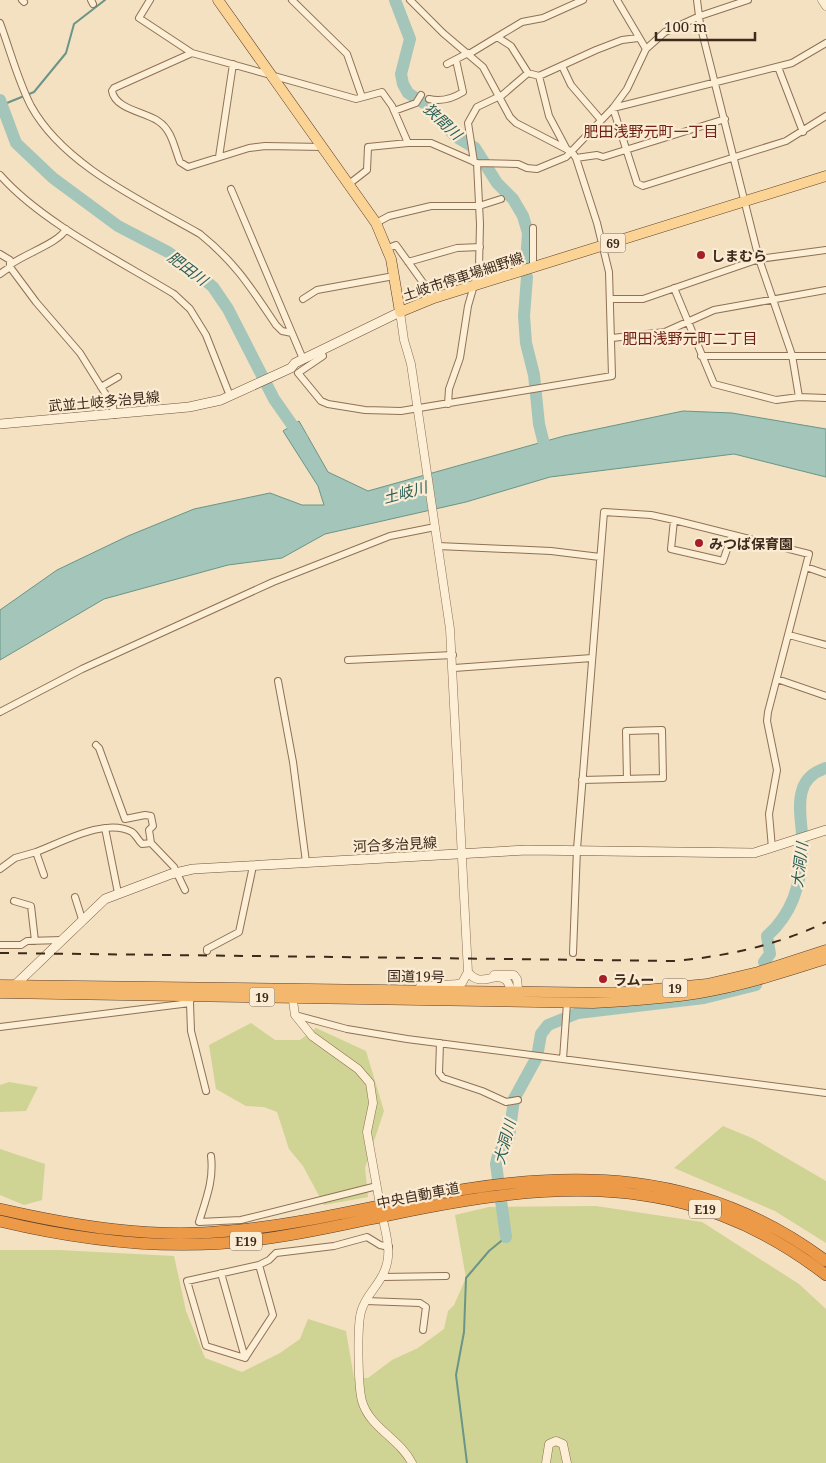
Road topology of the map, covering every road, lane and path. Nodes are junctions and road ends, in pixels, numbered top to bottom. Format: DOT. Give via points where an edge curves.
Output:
graph roads {
  1 [pos="150,0"];
  2 [pos="218,0"];
  3 [pos="292,0"];
  4 [pos="410,0"];
  5 [pos="583,0"];
  6 [pos="617,0"];
  7 [pos="697,0"];
  8 [pos="748,0"];
  9 [pos="822,0"];
  10 [pos="826,6"];
  11 [pos="700,16"];
  12 [pos="0,24"];
  13 [pos="497,37"];
  14 [pos="638,38"];
  15 [pos="826,43"];
  16 [pos="646,49"];
  17 [pos="192,53"];
  18 [pos="469,54"];
  19 [pos="456,60"];
  20 [pos="233,64"];
  21 [pos="447,64"];
  22 [pos="562,66"];
  23 [pos="778,68"];
  24 [pos="528,72"];
  25 [pos="270,74"];
  26 [pos="539,76"];
  27 [pos="716,84"];
  28 [pos="421,94"];
  29 [pos="500,96"];
  30 [pos="362,97"];
  31 [pos="429,99"];
  32 [pos="612,108"];
  33 [pos="394,111"];
  34 [pos="826,116"];
  35 [pos="725,119"];
  36 [pos="600,120"];
  37 [pos="803,132"];
  38 [pos="408,143"];
  39 [pos="323,147"];
  40 [pos="566,148"];
  41 [pos="626,149"];
  42 [pos="574,155"];
  43 [pos="219,156"];
  44 [pos="735,157"];
  45 [pos="480,163"];
  46 [pos="0,175"];
  47 [pos="826,176"];
  48 [pos="349,184"];
  49 [pos="231,189"];
  50 [pos="501,199"];
  51 [pos="746,201"];
  52 [pos="479,206"];
  53 [pos="376,223"];
  54 [pos="533,228"];
  55 [pos="66,229"];
  56 [pos="603,246"];
  57 [pos="480,247"];
  58 [pos="388,248"];
  59 [pos="826,250"];
  60 [pos="0,254"];
  61 [pos="759,259"];
  62 [pos="408,262"];
  63 [pos="10,266"];
  64 [pos="533,268"];
  65 [pos="0,274"];
  66 [pos="394,276"];
  67 [pos="476,286"];
  68 [pos="674,288"];
  69 [pos="826,290"];
  70 [pos="434,298"];
  71 [pos="773,298"];
  72 [pos="303,299"];
  73 [pos="611,299"];
  74 [pos="400,312"];
  75 [pos="686,322"];
  76 [pos="292,333"];
  77 [pos="612,338"];
  78 [pos="321,351"];
  79 [pos="792,355"];
  80 [pos="701,356"];
  81 [pos="826,356"];
  82 [pos="294,363"];
  83 [pos="118,378"];
  84 [pos="101,387"];
  85 [pos="232,391"];
  86 [pos="799,397"];
  87 [pos="826,398"];
  88 [pos="448,404"];
  89 [pos="417,409"];
  90 [pos="114,414"];
  91 [pos="0,424"];
  92 [pos="674,520"];
  93 [pos="435,528"];
  94 [pos="732,535"];
  95 [pos="438,546"];
  96 [pos="600,557"];
  97 [pos="806,567"];
  98 [pos="826,574"];
  99 [pos="789,635"];
  100 [pos="826,645"];
  101 [pos="453,656"];
  102 [pos="592,658"];
  103 [pos="348,660"];
  104 [pos="454,668"];
  105 [pos="777,679"];
  106 [pos="278,681"];
  107 [pos="826,696"];
  108 [pos="0,712"];
  109 [pos="96,745"];
  110 [pos="627,779"];
  111 [pos="582,780"];
  112 [pos="105,828"];
  113 [pos="826,830"];
  114 [pos="151,843"];
  115 [pos="772,848"];
  116 [pos="577,849"];
  117 [pos="36,852"];
  118 [pos="464,854"];
  119 [pos="306,862"];
  120 [pos="253,866"];
  121 [pos="0,868"];
  122 [pos="177,872"];
  123 [pos="44,875"];
  124 [pos="185,890"];
  125 [pos="118,893"];
  126 [pos="76,897"];
  127 [pos="14,901"];
  128 [pos="82,919"];
  129 [pos="62,940"];
  130 [pos="35,941"];
  131 [pos="0,945"];
  132 [pos="826,950"];
  133 [pos="207,951"];
  134 [pos="573,953"];
  135 [pos="826,959"];
  136 [pos="468,960"];
  137 [pos="468,972"];
  138 [pos="16,986"];
  139 [pos="401,990"];
  140 [pos="2,992"];
  141 [pos="292,993"];
  142 [pos="191,995"];
  143 [pos="516,995"];
  144 [pos="567,1002"];
  145 [pos="295,1016"];
  146 [pos="0,1026"];
  147 [pos="440,1043"];
  148 [pos="563,1059"];
  149 [pos="206,1091"];
  150 [pos="826,1093"];
  151 [pos="514,1101"];
  152 [pos="211,1156"];
  153 [pos="569,1184"];
  154 [pos="377,1186"];
  155 [pos="490,1191"];
  156 [pos="379,1199"];
  157 [pos="0,1209"];
  158 [pos="0,1221"];
  159 [pos="384,1224"];
  160 [pos="389,1247"];
  161 [pos="826,1261"];
  162 [pos="259,1265"];
  163 [pos="222,1273"];
  164 [pos="826,1274"];
  165 [pos="446,1276"];
  166 [pos="382,1277"];
  167 [pos="366,1301"];
  168 [pos="423,1330"];
  169 [pos="245,1358"];
  170 [pos="412,1463"];
  171 [pos="546,1463"];
  172 [pos="567,1463"];
  1 -- 17 [label="street" via="139,18"];
  2 -- 25 [label="main road, 土岐市停車場細野線"];
  3 -- 30 [label="street" via="347,54"];
  4 -- 18 [label="street"];
  5 -- 13 [label="street" via="543,18 522,22"];
  6 -- 14 [label="street"];
  7 -- 11 [label="street"];
  8 -- 11 [label="street"];
  9 -- 10 [label="street"];
  11 -- 16 [label="street" via="665,32"];
  11 -- 27 [label="street"];
  12 -- 76 [label="street" via="30,104 55,137 89,169 217,247 242,273 282,331"];
  13 -- 18 [label="street"];
  13 -- 24 [label="street" via="510,46"];
  14 -- 16 [label="street"];
  14 -- 22 [label="street" via="622,40"];
  15 -- 23 [label="street" via="805,57"];
  16 -- 32 [label="street" via="627,89"];
  17 -- 20 [label="street"];
  17 -- 43 [label="street" via="114,88 113,95 165,127 184,165 195,166"];
  18 -- 19 [label="street"];
  18 -- 29 [label="street" via="483,67"];
  19 -- 21 [label="street"];
  19 -- 31 [label="street" via="463,92 453,98"];
  20 -- 25 [label="street"];
  20 -- 43 [label="street"];
  22 -- 26 [label="street"];
  22 -- 36 [label="street" via="571,86"];
  23 -- 27 [label="street"];
  23 -- 37 [label="street"];
  24 -- 26 [label="street"];
  24 -- 29 [label="street"];
  25 -- 30 [label="street" via="348,97"];
  25 -- 39 [label="main road, 土岐市停車場細野線"];
  26 -- 40 [label="street" via="549,116"];
  27 -- 32 [label="street"];
  27 -- 35 [label="street"];
  28 -- 33 [label="street" via="416,103"];
  29 -- 40 [label="street" via="516,123"];
  29 -- 45 [label="street" via="477,107 468,123 471,150"];
  30 -- 33 [label="street" via="382,92 387,95"];
  32 -- 36 [label="street"];
  32 -- 41 [label="street"];
  33 -- 38 [label="street"];
  34 -- 37 [label="street"];
  35 -- 41 [label="street"];
  35 -- 44 [label="street"];
  36 -- 42 [label="street"];
  37 -- 44 [label="street" via="786,141"];
  38 -- 45 [label="street" via="431,143"];
  38 -- 48 [label="street" via="368,147 367,170"];
  39 -- 43 [label="street" via="265,146"];
  39 -- 48 [label="main road, 土岐市停車場細野線"];
  40 -- 42 [label="street"];
  41 -- 42 [label="street" via="603,157 597,154"];
  41 -- 44 [label="street" via="637,183 643,186"];
  42 -- 45 [label="street" via="537,168"];
  42 -- 56 [label="street"];
  44 -- 51 [label="street"];
  45 -- 52 [label="street"];
  46 -- 55 [label="street"];
  47 -- 51 [label="main road, 土岐市停車場細野線 / 69"];
  48 -- 53 [label="main road, 土岐市停車場細野線"];
  49 -- 76 [label="street"];
  50 -- 52 [label="street"];
  51 -- 56 [label="main road, 土岐市停車場細野線 / 69"];
  51 -- 61 [label="street"];
  52 -- 53 [label="street" via="431,206 389,216"];
  52 -- 57 [label="street"];
  53 -- 58 [label="main road, 土岐市停車場細野線"];
  54 -- 64 [label="street"];
  55 -- 63 [label="street" via="61,236"];
  55 -- 85 [label="street" via="174,294 190,309"];
  56 -- 64 [label="main road, 土岐市停車場細野線 / 69"];
  56 -- 73 [label="street"];
  57 -- 62 [label="street" via="457,248"];
  57 -- 67 [label="street"];
  58 -- 62 [label="street" via="396,245"];
  58 -- 66 [label="main road, 土岐市停車場細野線"];
  59 -- 61 [label="street"];
  60 -- 63 [label="street" via="10,260"];
  61 -- 68 [label="street"];
  61 -- 71 [label="street"];
  62 -- 70 [label="street"];
  63 -- 65 [label="street"];
  63 -- 84 [label="street" via="80,353"];
  64 -- 67 [label="main road, 土岐市停車場細野線 / 69"];
  66 -- 72 [label="street" via="317,290"];
  66 -- 74 [label="main road, 土岐市停車場細野線"];
  67 -- 70 [label="main road, 土岐市停車場細野線 / 69"];
  67 -- 88 [label="street" via="468,306 460,358 449,389"];
  68 -- 73 [label="street" via="643,299"];
  68 -- 75 [label="street"];
  69 -- 71 [label="street"];
  70 -- 74 [label="main road, 土岐市停車場細野線 / 69"];
  71 -- 75 [label="street" via="714,310"];
  71 -- 79 [label="street"];
  73 -- 77 [label="street"];
  74 -- 78 [label="main road, 武並土岐多治見線"];
  74 -- 89 [label="street"];
  75 -- 77 [label="street" via="665,332"];
  75 -- 80 [label="street"];
  76 -- 82 [label="street"];
  77 -- 88 [label="street" via="612,376"];
  78 -- 82 [label="main road, 武並土岐多治見線"];
  78 -- 89 [label="street" via="323,356 319,361 298,373 321,401 365,410"];
  79 -- 80 [label="street"];
  79 -- 81 [label="street"];
  79 -- 86 [label="street"];
  80 -- 86 [label="street" via="714,384 776,400"];
  82 -- 85 [label="main road, 武並土岐多治見線"];
  83 -- 84 [label="street"];
  84 -- 90 [label="street" via="113,406"];
  85 -- 90 [label="main road, 武並土岐多治見線" via="210,402 180,408"];
  86 -- 87 [label="street"];
  88 -- 89 [label="street"];
  89 -- 93 [label="street"];
  90 -- 91 [label="main road, 武並土岐多治見線"];
  92 -- 94 [label="street"];
  92 -- 94 [label="street" via="670,549 724,561"];
  92 -- 96 [label="street" via="604,512"];
  93 -- 95 [label="street"];
  93 -- 108 [label="street" via="390,536 273,582 91,665"];
  94 -- 97 [label="street" via="809,554"];
  95 -- 96 [label="street" via="551,551"];
  95 -- 101 [label="street"];
  96 -- 102 [label="street"];
  97 -- 98 [label="street"];
  97 -- 99 [label="street"];
  99 -- 100 [label="street"];
  99 -- 105 [label="street"];
  101 -- 103 [label="street"];
  101 -- 104 [label="street"];
  102 -- 104 [label="street"];
  102 -- 111 [label="street"];
  104 -- 118 [label="street"];
  105 -- 107 [label="street"];
  105 -- 115 [label="street" via="767,721 777,770 770,814"];
  106 -- 119 [label="street"];
  109 -- 114 [label="street" via="125,819 151,816"];
  110 -- 110 [label="street" via="663,778 662,730 626,732"];
  110 -- 111 [label="street"];
  111 -- 116 [label="street"];
  112 -- 114 [label="street" via="130,831 142,844"];
  112 -- 117 [label="street"];
  112 -- 125 [label="street"];
  113 -- 115 [label="main road, 河合多治見線"];
  114 -- 122 [label="street"];
  115 -- 116 [label="main road, 河合多治見線" via="754,853"];
  116 -- 118 [label="main road, 河合多治見線"];
  116 -- 134 [label="street"];
  117 -- 121 [label="street" via="15,858"];
  117 -- 123 [label="street"];
  118 -- 119 [label="main road, 河合多治見線"];
  118 -- 136 [label="street"];
  119 -- 120 [label="main road, 河合多治見線"];
  120 -- 122 [label="main road, 河合多治見線"];
  120 -- 133 [label="street" via="239,932"];
  122 -- 124 [label="street"];
  122 -- 125 [label="main road, 河合多治見線"];
  125 -- 128 [label="main road, 河合多治見線" via="105,899"];
  126 -- 128 [label="street"];
  127 -- 130 [label="street" via="31,906"];
  128 -- 129 [label="main road, 河合多治見線"];
  129 -- 130 [label="street"];
  129 -- 138 [label="main road, 河合多治見線"];
  130 -- 131 [label="street"];
  132 -- 143 [label="highway, 国道19号 / 19" via="758,972 688,987 614,993"];
  135 -- 144 [label="highway, 国道19号 / 19" via="700,993 643,1000"];
  136 -- 137 [label="street"];
  136 -- 143 [label="street" via="477,974 514,975 517,979"];
  137 -- 139 [label="street" via="457,984"];
  137 -- 143 [label="street" via="482,980 503,979"];
  138 -- 140 [label="highway, 国道19号 / 19"];
  138 -- 142 [label="highway, 国道19号 / 19"];
  139 -- 141 [label="highway, 国道19号 / 19"];
  139 -- 143 [label="highway, 国道19号 / 19"];
  140 -- 142 [label="highway, 国道19号 / 19"];
  141 -- 142 [label="highway, 国道19号 / 19"];
  141 -- 143 [label="highway, 国道19号 / 19"];
  141 -- 145 [label="street"];
  142 -- 146 [label="street"];
  142 -- 149 [label="street" via="191,1031"];
  143 -- 144 [label="highway, 国道19号 / 19"];
  144 -- 148 [label="street"];
  145 -- 147 [label="street"];
  145 -- 154 [label="street" via="312,1036 358,1068 370,1083 373,1103 367,1132"];
  147 -- 148 [label="street"];
  147 -- 151 [label="street" via="439,1073 443,1078 506,1102"];
  148 -- 150 [label="street"];
  152 -- 154 [label="street" via="211,1184 199,1222 241,1220"];
  153 -- 155 [label="highway, 中央自動車道 / E19"];
  153 -- 161 [label="highway, 中央自動車道 / E19" via="630,1182 689,1192 765,1222"];
  153 -- 164 [label="highway, 中央自動車道 / E19" via="658,1197 713,1212 784,1245"];
  154 -- 156 [label="street"];
  155 -- 157 [label="highway, 中央自動車道 / E19" via="226,1232 172,1233 101,1228"];
  155 -- 158 [label="highway, 中央自動車道 / E19" via="322,1230 221,1244 102,1240"];
  159 -- 160 [label="street"];
  160 -- 162 [label="street" via="367,1237 334,1246 276,1253"];
  160 -- 166 [label="street"];
  162 -- 163 [label="street"];
  162 -- 169 [label="street" via="273,1315"];
  163 -- 169 [label="street"];
  163 -- 169 [label="street" via="187,1281 206,1346"];
  165 -- 166 [label="street"];
  166 -- 167 [label="street"];
  167 -- 168 [label="street" via="420,1303 426,1307"];
  167 -- 170 [label="street" via="360,1321 361,1400 372,1420 406,1452"];
  171 -- 172 [label="street" via="549,1444 556,1441 562,1444"];
}
